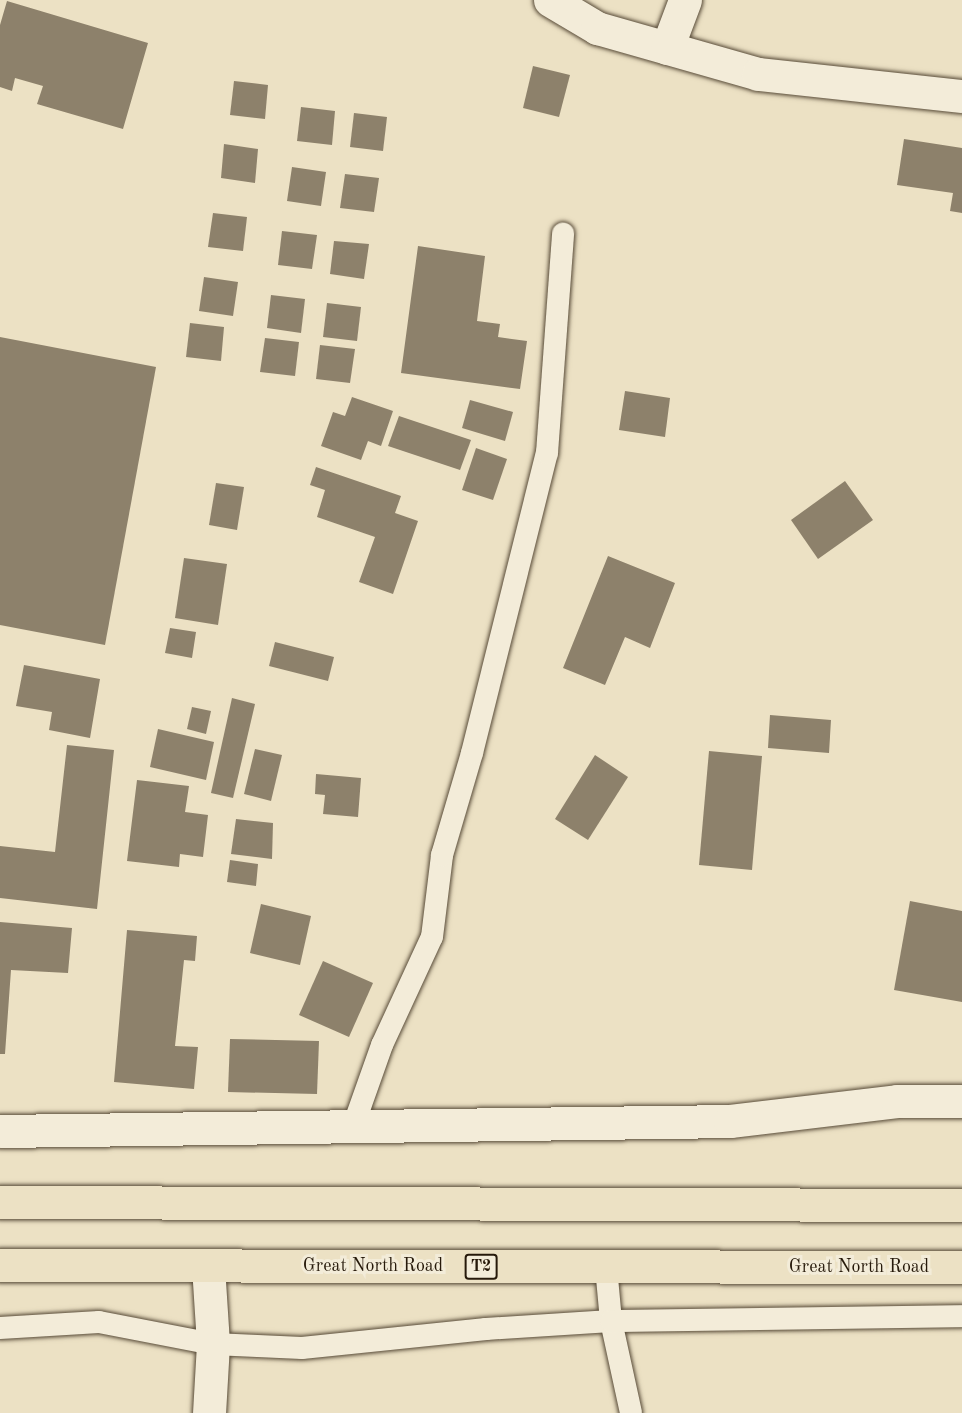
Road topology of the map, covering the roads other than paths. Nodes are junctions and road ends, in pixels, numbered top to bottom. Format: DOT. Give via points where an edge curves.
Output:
graph roads {
  1 [pos="550,0"];
  2 [pos="685,0"];
  3 [pos="667,48"];
  4 [pos="962,96"];
  5 [pos="563,234"];
  6 [pos="962,1101"];
  7 [pos="354,1124"];
  8 [pos="0,1131"];
  9 [pos="0,1202"];
  10 [pos="962,1205"];
  11 [pos="0,1265"];
  12 [pos="208,1266"];
  13 [pos="606,1267"];
  14 [pos="962,1267"];
  15 [pos="962,1316"];
  16 [pos="611,1321"];
  17 [pos="0,1328"];
  18 [pos="213,1344"];
  19 [pos="209,1413"];
  20 [pos="632,1413"];
  1 -- 3 [label="street" via="597,28"];
  2 -- 3 [label="street"];
  3 -- 4 [label="street" via="758,74"];
  5 -- 7 [label="lane" via="547,453 472,753 441,855 432,937 382,1045"];
  6 -- 7 [label="street" via="897,1101 730,1121"];
  7 -- 8 [label="street"];
  9 -- 10 [label="main road"];
  11 -- 12 [label="main road, Great North Road / T2"];
  12 -- 13 [label="main road, Great North Road / T2"];
  12 -- 18 [label="street"];
  13 -- 14 [label="main road, Great North Road / T2"];
  13 -- 16 [label="lane"];
  15 -- 16 [label="lane"];
  16 -- 18 [label="lane" via="302,1348"];
  16 -- 20 [label="lane"];
  17 -- 18 [label="lane" via="99,1322"];
  18 -- 19 [label="street"];
}
